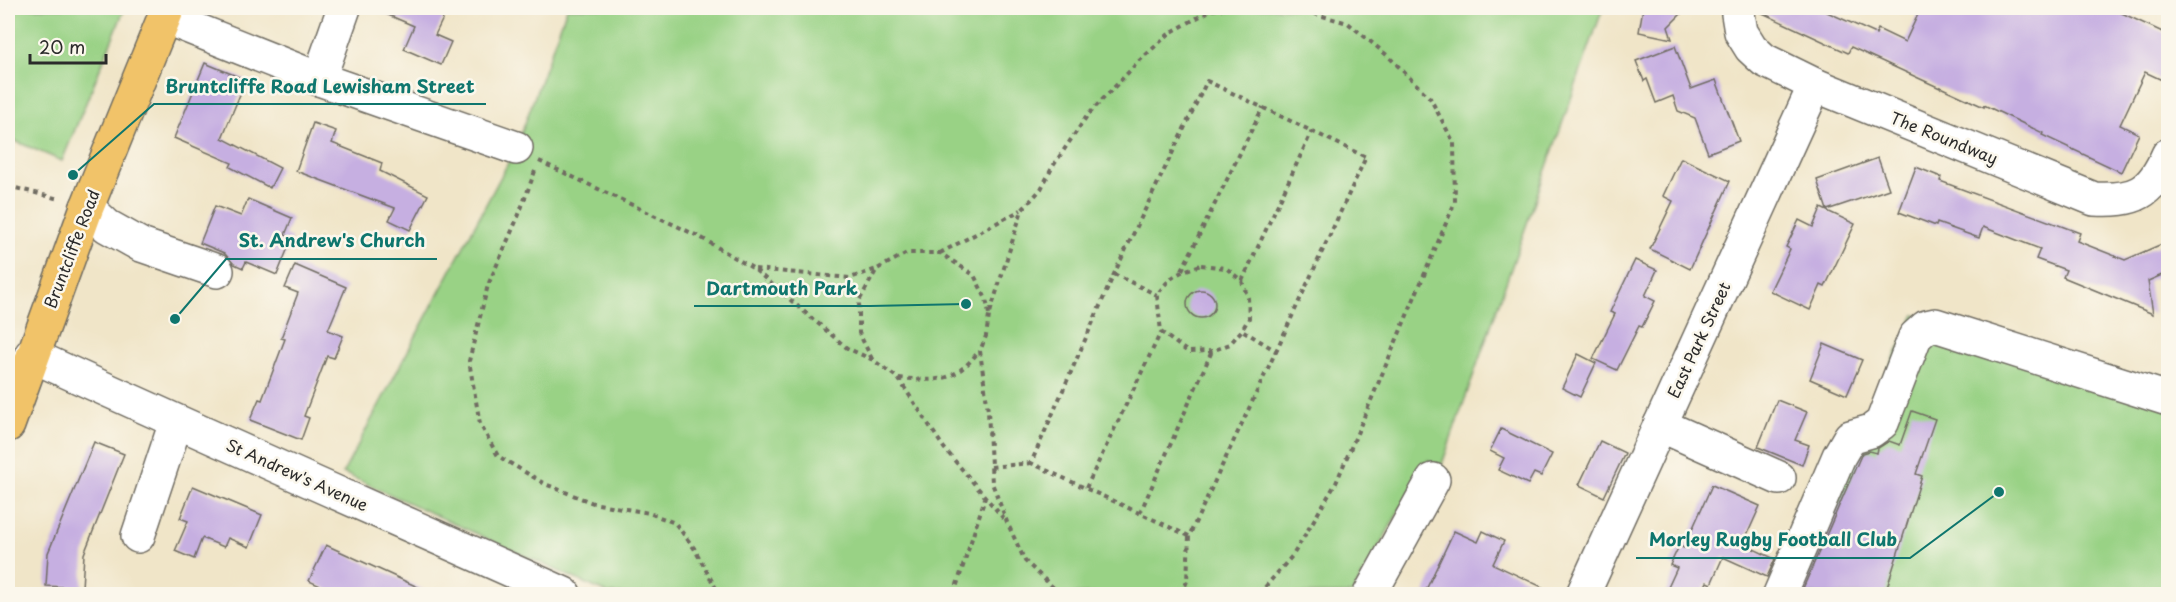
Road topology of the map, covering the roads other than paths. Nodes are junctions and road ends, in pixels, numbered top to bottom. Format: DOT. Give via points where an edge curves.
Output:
graph roads {
  1 [pos="344,8"];
  2 [pos="1739,8"];
  3 [pos="166,12"];
  4 [pos="318,79"];
  5 [pos="1815,85"];
  6 [pos="527,154"];
  7 [pos="2169,155"];
  8 [pos="87,207"];
  9 [pos="217,271"];
  10 [pos="31,355"];
  11 [pos="2169,399"];
  12 [pos="176,422"];
  13 [pos="1660,424"];
  14 [pos="8,425"];
  15 [pos="1779,478"];
  16 [pos="1433,480"];
  17 [pos="138,536"];
  18 [pos="564,594"];
  19 [pos="1370,594"];
  20 [pos="1583,594"];
  21 [pos="1780,594"];
  1 -- 4 [label="street"];
  2 -- 5 [label="street, The Roundway" via="1741,32 1751,48 1764,60"];
  3 -- 4 [label="street"];
  3 -- 8 [label="main road, Bruntcliffe Road"];
  4 -- 6 [label="street"];
  5 -- 7 [label="street, The Roundway" via="2094,199 2134,197 2159,175"];
  5 -- 13 [label="street, East Park Street"];
  8 -- 9 [label="street" via="107,226 141,245"];
  8 -- 10 [label="main road, Bruntcliffe Road"];
  10 -- 12 [label="street, St Andrew's Avenue"];
  10 -- 14 [label="main road, Bruntcliffe Road"];
  11 -- 21 [label="street" via="1935,325 1926,327 1915,337 1882,423 1850,437 1839,456"];
  12 -- 17 [label="street"];
  12 -- 18 [label="street, St Andrew's Avenue"];
  13 -- 15 [label="street"];
  13 -- 20 [label="street, East Park Street"];
  16 -- 19 [label="street"];
}
